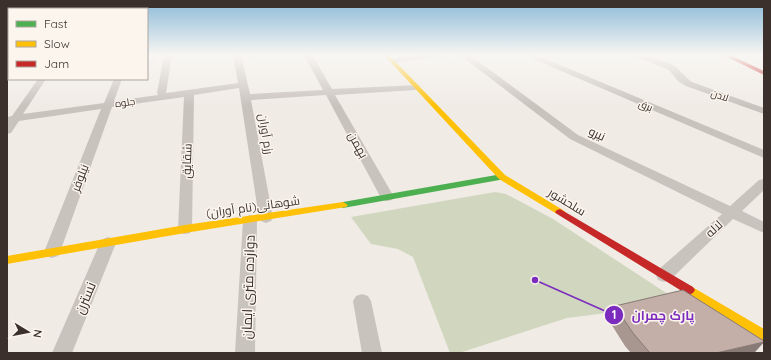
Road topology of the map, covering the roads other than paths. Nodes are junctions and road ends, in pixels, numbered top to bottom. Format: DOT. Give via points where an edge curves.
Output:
graph roads {
  1 [pos="165,72"];
  2 [pos="240,72"];
  3 [pos="317,72"];
  4 [pos="401,72"];
  5 [pos="487,72"];
  6 [pos="568,72"];
  7 [pos="674,72"];
  8 [pos="41,80"];
  9 [pos="118,80"];
  10 [pos="243,85"];
  11 [pos="415,87"];
  12 [pos="162,93"];
  13 [pos="189,93"];
  14 [pos="329,93"];
  15 [pos="246,97"];
  16 [pos="108,105"];
  17 [pos="764,111"];
  18 [pos="11,119"];
  19 [pos="7,130"];
  20 [pos="764,154"];
  21 [pos="502,177"];
  22 [pos="764,183"];
  23 [pos="387,198"];
  24 [pos="732,212"];
  25 [pos="258,219"];
  26 [pos="764,228"];
  27 [pos="185,229"];
  28 [pos="108,242"];
  29 [pos="52,252"];
  30 [pos="7,260"];
  31 [pos="664,275"];
  32 [pos="362,301"];
  33 [pos="764,336"];
  34 [pos="62,353"];
  35 [pos="245,353"];
  36 [pos="372,353"];
  1 -- 12 [label="street"];
  2 -- 10 [label="street, رزم آوران"];
  3 -- 14 [label="street, بهمن"];
  4 -- 11 [label="street, سلحشور"];
  5 -- 24 [label="street, نیرو" via="574,137"];
  6 -- 20 [label="street, برق"];
  7 -- 17 [label="street, لادن" via="689,84"];
  8 -- 18 [label="street"];
  9 -- 16 [label="street, نیلوفر"];
  10 -- 13 [label="street, جلوه"];
  10 -- 15 [label="street, رزم آوران"];
  11 -- 14 [label="street"];
  11 -- 21 [label="street, سلحشور"];
  13 -- 16 [label="street, جلوه"];
  13 -- 27 [label="street, شقایق"];
  14 -- 15 [label="street"];
  14 -- 23 [label="street, بهمن"];
  15 -- 25 [label="street, رزم آوران"];
  16 -- 18 [label="street, جلوه"];
  16 -- 29 [label="street, نیلوفر"];
  18 -- 19 [label="street"];
  21 -- 23 [label="street, شوهانی(نام آوران)"];
  21 -- 31 [label="street, سلحشور"];
  22 -- 24 [label="street, لاله"];
  23 -- 25 [label="street, شوهانی(نام آوران)"];
  24 -- 26 [label="street, نیرو"];
  24 -- 31 [label="street, لاله"];
  25 -- 27 [label="street, شوهانی(نام آوران)"];
  25 -- 35 [label="street, دوازده متری ایمان"];
  27 -- 28 [label="street, شوهانی(نام آوران)"];
  28 -- 29 [label="street, شوهانی(نام آوران)"];
  28 -- 34 [label="street, نسترن"];
  29 -- 30 [label="street, شوهانی(نام آوران)"];
  31 -- 33 [label="street, سلحشور"];
  32 -- 36 [label="street"];
}
